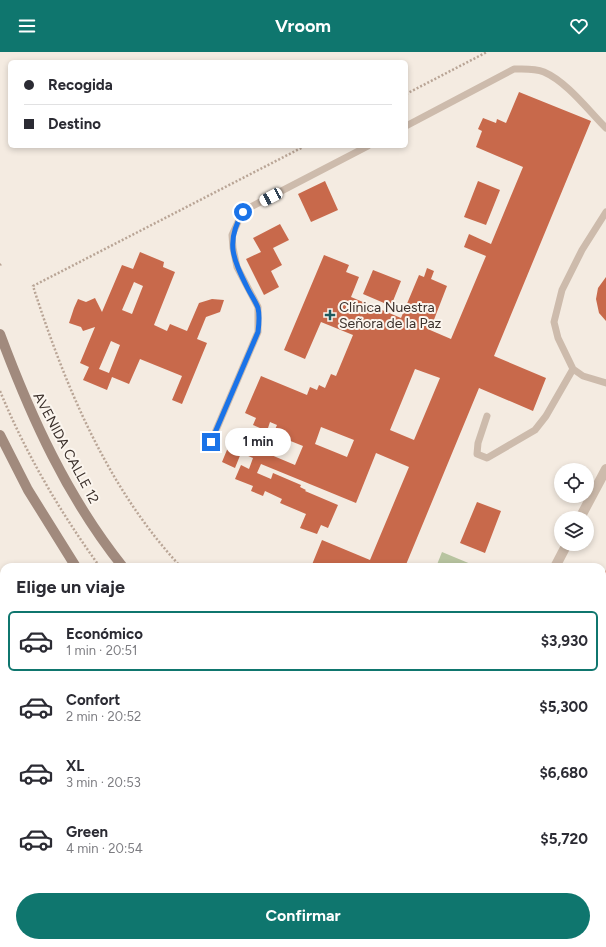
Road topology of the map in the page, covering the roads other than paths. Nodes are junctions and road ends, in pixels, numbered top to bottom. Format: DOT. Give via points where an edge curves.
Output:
graph roads {
  1 [pos="408,125"];
  2 [pos="606,128"];
  3 [pos="364,148"];
  4 [pos="606,212"];
  5 [pos="0,334"];
  6 [pos="573,370"];
  7 [pos="606,383"];
  8 [pos="487,416"];
  9 [pos="0,435"];
  10 [pos="211,442"];
  11 [pos="606,468"];
  12 [pos="584,511"];
  13 [pos="563,551"];
  14 [pos="74,563"];
  15 [pos="120,563"];
  16 [pos="557,563"];
  1 -- 2 [label="lane" via="514,69 530,68 560,81"];
  3 -- 10 [label="lane" via="243,212 237,223 232,235 237,267 258,307 260,321 258,332"];
  4 -- 6 [label="lane" via="582,250 562,290 554,322 558,338"];
  5 -- 15 [label="main road, AVENIDA CALLE 12" via="23,396 59,471 83,512"];
  6 -- 7 [label="lane"];
  6 -- 8 [label="lane" via="535,430 487,458 477,454"];
  9 -- 14 [label="main road" via="28,490"];
  11 -- 12 [label="street"];
  13 -- 16 [label="street"];
}
